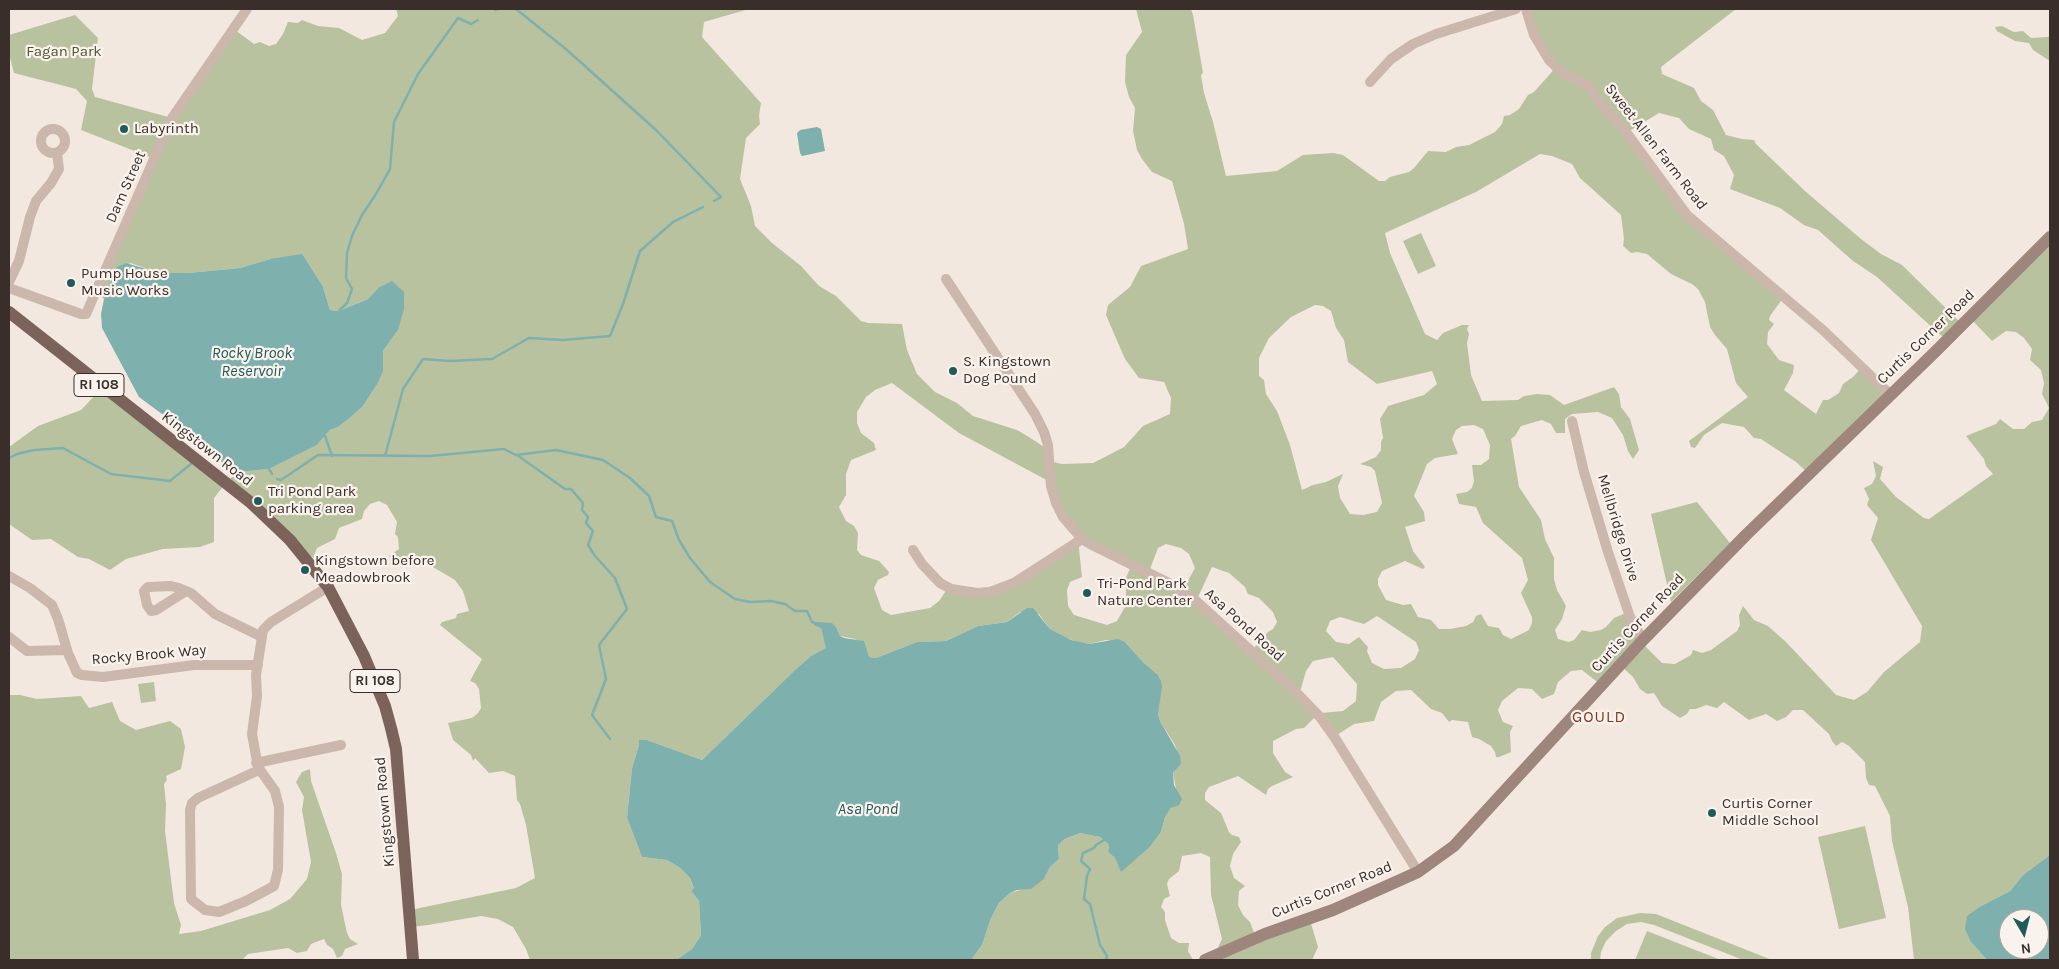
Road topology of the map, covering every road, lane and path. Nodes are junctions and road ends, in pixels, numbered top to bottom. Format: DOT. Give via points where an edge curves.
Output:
graph roads {
  1 [pos="247,9"];
  2 [pos="1516,9"];
  3 [pos="1526,9"];
  4 [pos="1370,82"];
  5 [pos="57,153"];
  6 [pos="2050,237"];
  7 [pos="946,279"];
  8 [pos="9,282"];
  9 [pos="9,288"];
  10 [pos="9,312"];
  11 [pos="1891,395"];
  12 [pos="1572,421"];
  13 [pos="1082,539"];
  14 [pos="913,550"];
  15 [pos="9,576"];
  16 [pos="328,587"];
  17 [pos="186,591"];
  18 [pos="262,637"];
  19 [pos="9,638"];
  20 [pos="1643,640"];
  21 [pos="67,650"];
  22 [pos="258,664"];
  23 [pos="341,744"];
  24 [pos="258,766"];
  25 [pos="1418,872"];
  26 [pos="414,960"];
  27 [pos="1205,960"];
  1 -- 9 [label="street, Dam Street" via="172,118 86,314"];
  2 -- 4 [label="street" via="1413,44 1391,59"];
  3 -- 11 [label="street, Sweet Allen Farm Road" via="1534,35 1549,60 1562,72 1589,86 1687,215 1824,331"];
  5 -- 8 [label="street" via="59,169 36,202 19,261"];
  6 -- 11 [label="street, Curtis Corner Road"];
  7 -- 13 [label="street, Asa Pond Road" via="1037,418 1048,445 1056,504"];
  10 -- 16 [label="main road, Kingstown Road / RI 108" via="270,520 308,560"];
  11 -- 20 [label="street, Curtis Corner Road"];
  12 -- 20 [label="street, Mellbridge Drive" via="1608,552 1630,617"];
  13 -- 14 [label="street" via="1014,584 990,592 964,592 940,584"];
  13 -- 25 [label="street, Asa Pond Road" via="1167,582 1195,600 1293,689 1335,738"];
  15 -- 21 [label="street, Rocky Brook Way" via="52,605"];
  16 -- 18 [label="street" via="271,622 263,630"];
  16 -- 26 [label="main road, Kingstown Road / RI 108" via="376,681 393,735"];
  17 -- 18 [label="street" via="215,614"];
  18 -- 22 [label="street"];
  19 -- 21 [label="street" via="27,651"];
  20 -- 25 [label="street, Curtis Corner Road" via="1454,846"];
  21 -- 22 [label="street, Rocky Brook Way" via="77,673 103,677 194,665"];
  22 -- 24 [label="street" via="252,734"];
  23 -- 24 [label="street"];
  24 -- 24 [label="street" via="192,803 191,899 205,910 219,912 274,886 278,870 279,807 275,791"];
  25 -- 27 [label="street, Curtis Corner Road" via="1333,910"];
}
